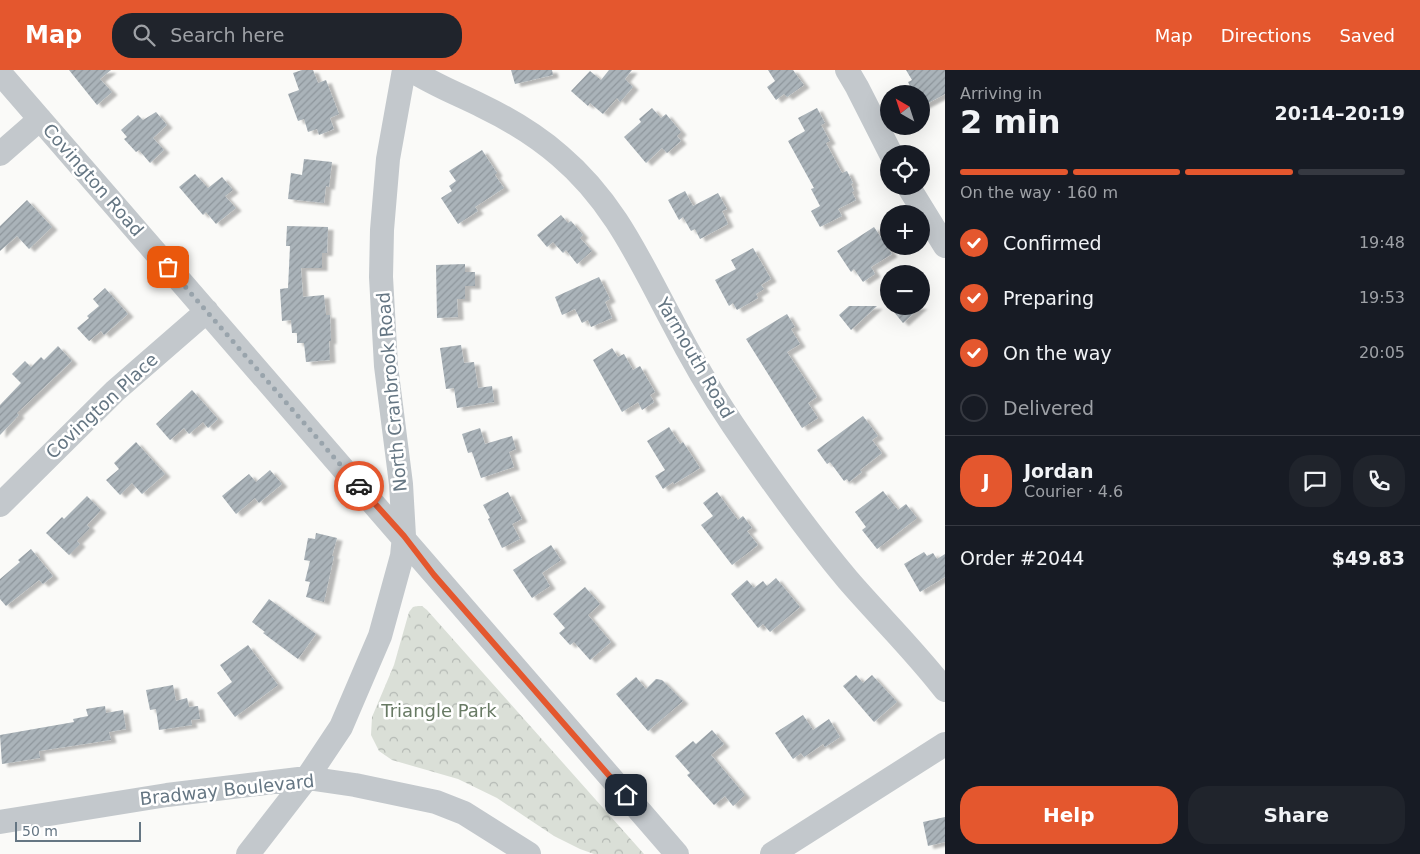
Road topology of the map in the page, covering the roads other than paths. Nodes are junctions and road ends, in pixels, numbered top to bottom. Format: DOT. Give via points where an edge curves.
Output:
graph roads {
  1 [pos="404,70"];
  2 [pos="411,70"];
  3 [pos="847,70"];
  4 [pos="0,73"];
  5 [pos="40,119"];
  6 [pos="887,145"];
  7 [pos="0,154"];
  8 [pos="914,195"];
  9 [pos="945,246"];
  10 [pos="207,311"];
  11 [pos="0,505"];
  12 [pos="404,536"];
  13 [pos="945,690"];
  14 [pos="945,744"];
  15 [pos="307,778"];
  16 [pos="0,822"];
  17 [pos="248,854"];
  18 [pos="529,854"];
  19 [pos="678,854"];
  20 [pos="772,854"];
  1 -- 12 [label="street, North Cranbrook Road" via="388,160 381,277 386,366"];
  2 -- 13 [label="street, Yarmouth Road" via="538,139 560,156 598,196 638,254 714,394 763,468 848,580"];
  3 -- 6 [label="street"];
  4 -- 5 [label="street, Covington Road"];
  5 -- 7 [label="street"];
  5 -- 10 [label="street, Covington Road"];
  8 -- 9 [label="street"];
  10 -- 11 [label="street, Covington Place" via="115,392"];
  10 -- 12 [label="street, Covington Road"];
  12 -- 15 [label="street, North Cranbrook Road" via="402,556 380,636 341,727"];
  12 -- 19 [label="street" via="434,575"];
  14 -- 20 [label="street"];
  15 -- 16 [label="street, Bradway Boulevard" via="167,795"];
  15 -- 17 [label="street, North Cranbrook Road"];
  15 -- 18 [label="street, Bradway Boulevard" via="436,802 464,814"];
}
